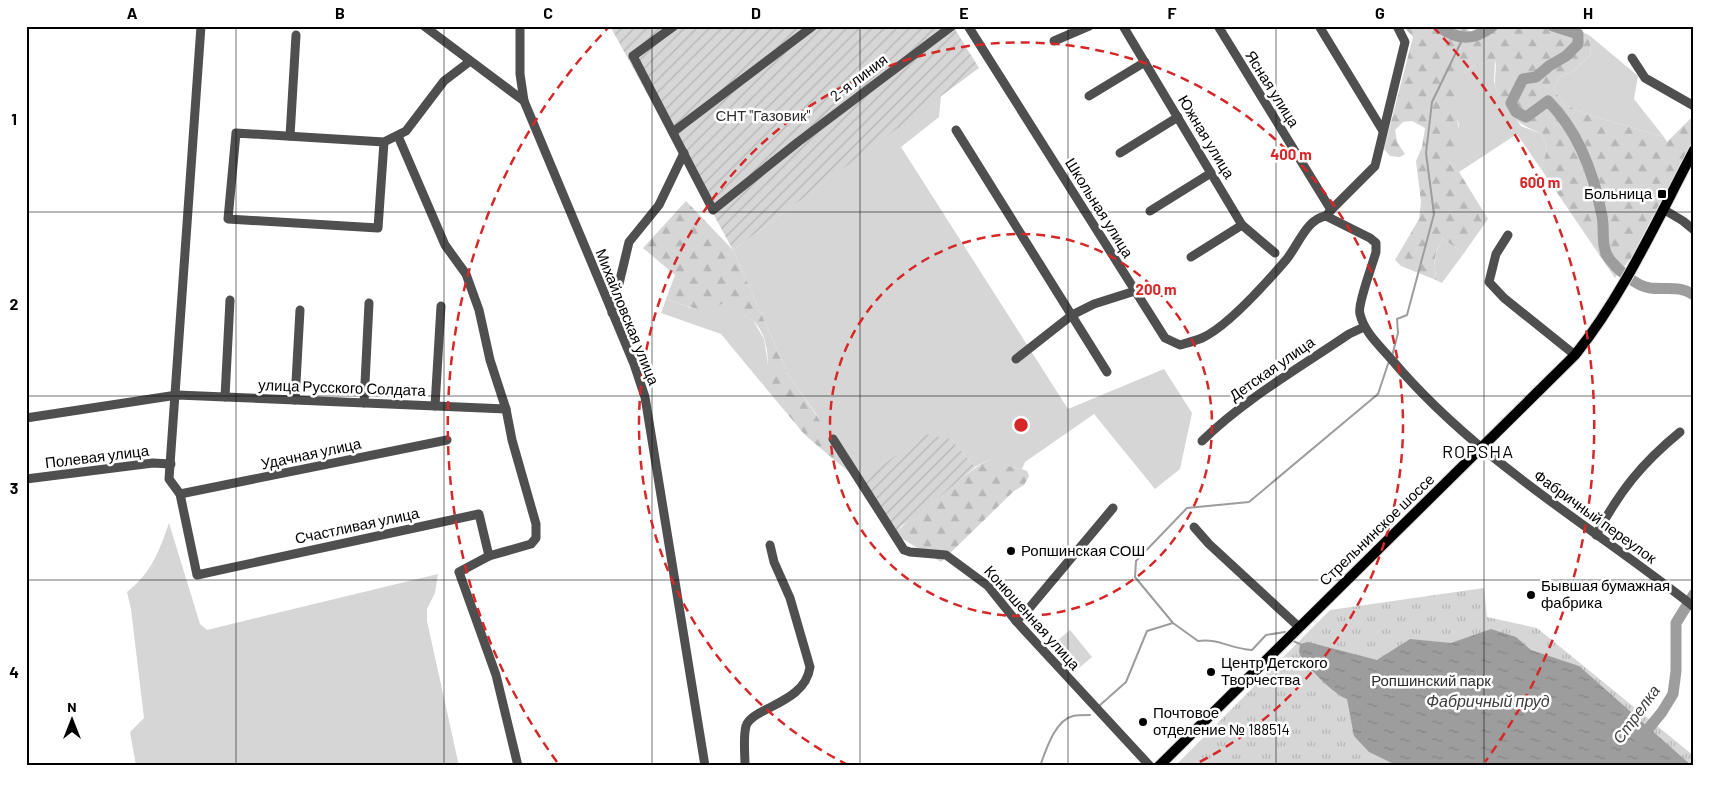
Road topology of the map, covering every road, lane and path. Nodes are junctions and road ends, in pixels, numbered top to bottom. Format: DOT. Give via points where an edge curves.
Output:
graph roads {
  1 [pos="201,26"];
  2 [pos="424,26"];
  3 [pos="520,26"];
  4 [pos="674,26"];
  5 [pos="814,26"];
  6 [pos="952,26"];
  7 [pos="968,26"];
  8 [pos="1089,26"];
  9 [pos="1123,26"];
  10 [pos="1218,26"];
  11 [pos="1319,26"];
  12 [pos="1397,26"];
  13 [pos="296,35"];
  14 [pos="1054,41"];
  15 [pos="1632,58"];
  16 [pos="469,62"];
  17 [pos="1145,62"];
  18 [pos="1089,96"];
  19 [pos="524,101"];
  20 [pos="1694,106"];
  21 [pos="1178,117"];
  22 [pos="956,130"];
  23 [pos="1383,131"];
  24 [pos="673,132"];
  25 [pos="290,136"];
  26 [pos="398,136"];
  27 [pos="384,142"];
  28 [pos="1694,150"];
  29 [pos="684,153"];
  30 [pos="1120,153"];
  31 [pos="1211,173"];
  32 [pos="1663,209"];
  33 [pos="1150,211"];
  34 [pos="1328,213"];
  35 [pos="1242,225"];
  36 [pos="1694,230"];
  37 [pos="1508,235"];
  38 [pos="1275,253"];
  39 [pos="1191,257"];
  40 [pos="1135,291"];
  41 [pos="230,300"];
  42 [pos="369,303"];
  43 [pos="441,306"];
  44 [pos="300,310"];
  45 [pos="612,313"];
  46 [pos="1072,316"];
  47 [pos="1364,327"];
  48 [pos="1575,355"];
  49 [pos="1016,359"];
  50 [pos="1107,372"];
  51 [pos="177,395"];
  52 [pos="225,397"];
  53 [pos="295,400"];
  54 [pos="364,403"];
  55 [pos="435,406"];
  56 [pos="506,409"];
  57 [pos="26,418"];
  58 [pos="1680,432"];
  59 [pos="448,440"];
  60 [pos="833,440"];
  61 [pos="1202,442"];
  62 [pos="1481,448"];
  63 [pos="170,464"];
  64 [pos="26,479"];
  65 [pos="180,494"];
  66 [pos="1113,508"];
  67 [pos="1194,527"];
  68 [pos="1596,535"];
  69 [pos="770,545"];
  70 [pos="489,556"];
  71 [pos="1694,608"];
  72 [pos="1016,621"];
  73 [pos="1300,627"];
  74 [pos="518,766"];
  75 [pos="704,766"];
  76 [pos="745,766"];
  77 [pos="1150,766"];
  78 [pos="1159,766"];
  1 -- 51 [label="street"];
  2 -- 16 [label="street"];
  3 -- 19 [label="street, Михайловская улица" via="520,74"];
  4 -- 24 [label="street" via="633,56"];
  5 -- 24 [label="street"];
  6 -- 29 [label="street, 2-я линия" via="713,210"];
  7 -- 40 [label="street, Школьная улица"];
  8 -- 14 [label="street"];
  9 -- 17 [label="street, Южная улица"];
  10 -- 34 [label="street, Ясная улица"];
  11 -- 23 [label="street"];
  12 -- 23 [label="street, Школьная улица" via="1405,42"];
  13 -- 25 [label="street"];
  15 -- 20 [label="street" via="1645,78"];
  16 -- 19 [label="street"];
  16 -- 26 [label="street" via="444,81 406,131"];
  17 -- 18 [label="street"];
  17 -- 21 [label="street, Южная улица"];
  19 -- 45 [label="street, Михайловская улица"];
  21 -- 30 [label="street"];
  21 -- 31 [label="street, Южная улица"];
  22 -- 46 [label="street"];
  23 -- 34 [label="street, Школьная улица" via="1375,166"];
  24 -- 29 [label="street"];
  25 -- 27 [label="street"];
  25 -- 27 [label="street" via="236,133 228,219 378,228"];
  26 -- 27 [label="street"];
  26 -- 56 [label="street" via="445,245 466,274"];
  28 -- 32 [label="main road, Стрельнинское шоссе"];
  29 -- 45 [label="street" via="659,206 629,242"];
  31 -- 33 [label="street"];
  31 -- 35 [label="street, Южная улица"];
  32 -- 36 [label="street"];
  32 -- 48 [label="main road, Стрельнинское шоссе" via="1616,296"];
  34 -- 40 [label="street, Школьная улица" via="1310,226 1287,259 1238,309 1203,338 1180,345 1165,338"];
  34 -- 47 [label="street" via="1376,244 1359,311"];
  35 -- 38 [label="street, Южная улица"];
  35 -- 39 [label="street"];
  37 -- 48 [label="street" via="1496,254 1489,282"];
  40 -- 46 [label="street" via="1094,304"];
  41 -- 52 [label="street"];
  42 -- 54 [label="street"];
  43 -- 55 [label="street"];
  44 -- 53 [label="street"];
  45 -- 75 [label="street, Михайловская улица" via="645,397"];
  46 -- 49 [label="street"];
  46 -- 50 [label="street"];
  47 -- 61 [label="street, Детская улица" via="1249,402"];
  47 -- 62 [label="street" via="1445,418"];
  48 -- 62 [label="main road, Стрельнинское шоссе"];
  51 -- 52 [label="street, улица Русского Солдата"];
  51 -- 57 [label="street, улица Русского Солдата"];
  51 -- 63 [label="street"];
  52 -- 53 [label="street, улица Русского Солдата"];
  53 -- 54 [label="street, улица Русского Солдата"];
  54 -- 55 [label="street, улица Русского Солдата"];
  55 -- 56 [label="street, улица Русского Солдата"];
  56 -- 70 [label="street" via="536,524 536,538 531,544"];
  58 -- 68 [label="street" via="1651,456 1613,504"];
  59 -- 65 [label="street, Удачная улица"];
  60 -- 72 [label="street, Конюшенная улица" via="904,550 946,555 956,560 988,586"];
  62 -- 68 [label="street, Фабричный переулок"];
  62 -- 73 [label="main road, Стрельнинское шоссе"];
  63 -- 64 [label="street, Полевая улица" via="153,463"];
  63 -- 65 [label="street" via="169,479"];
  65 -- 70 [label="street, Счастливая улица" via="197,575 479,514"];
  66 -- 72 [label="street"];
  67 -- 73 [label="street"];
  68 -- 71 [label="street, Фабричный переулок"];
  69 -- 76 [label="street" via="810,667 809,675 790,699 751,719 746,726"];
  70 -- 74 [label="street" via="459,572 496,675"];
  72 -- 77 [label="street, Конюшенная улица"];
  73 -- 78 [label="main road, Стрельнинское шоссе"];
}
